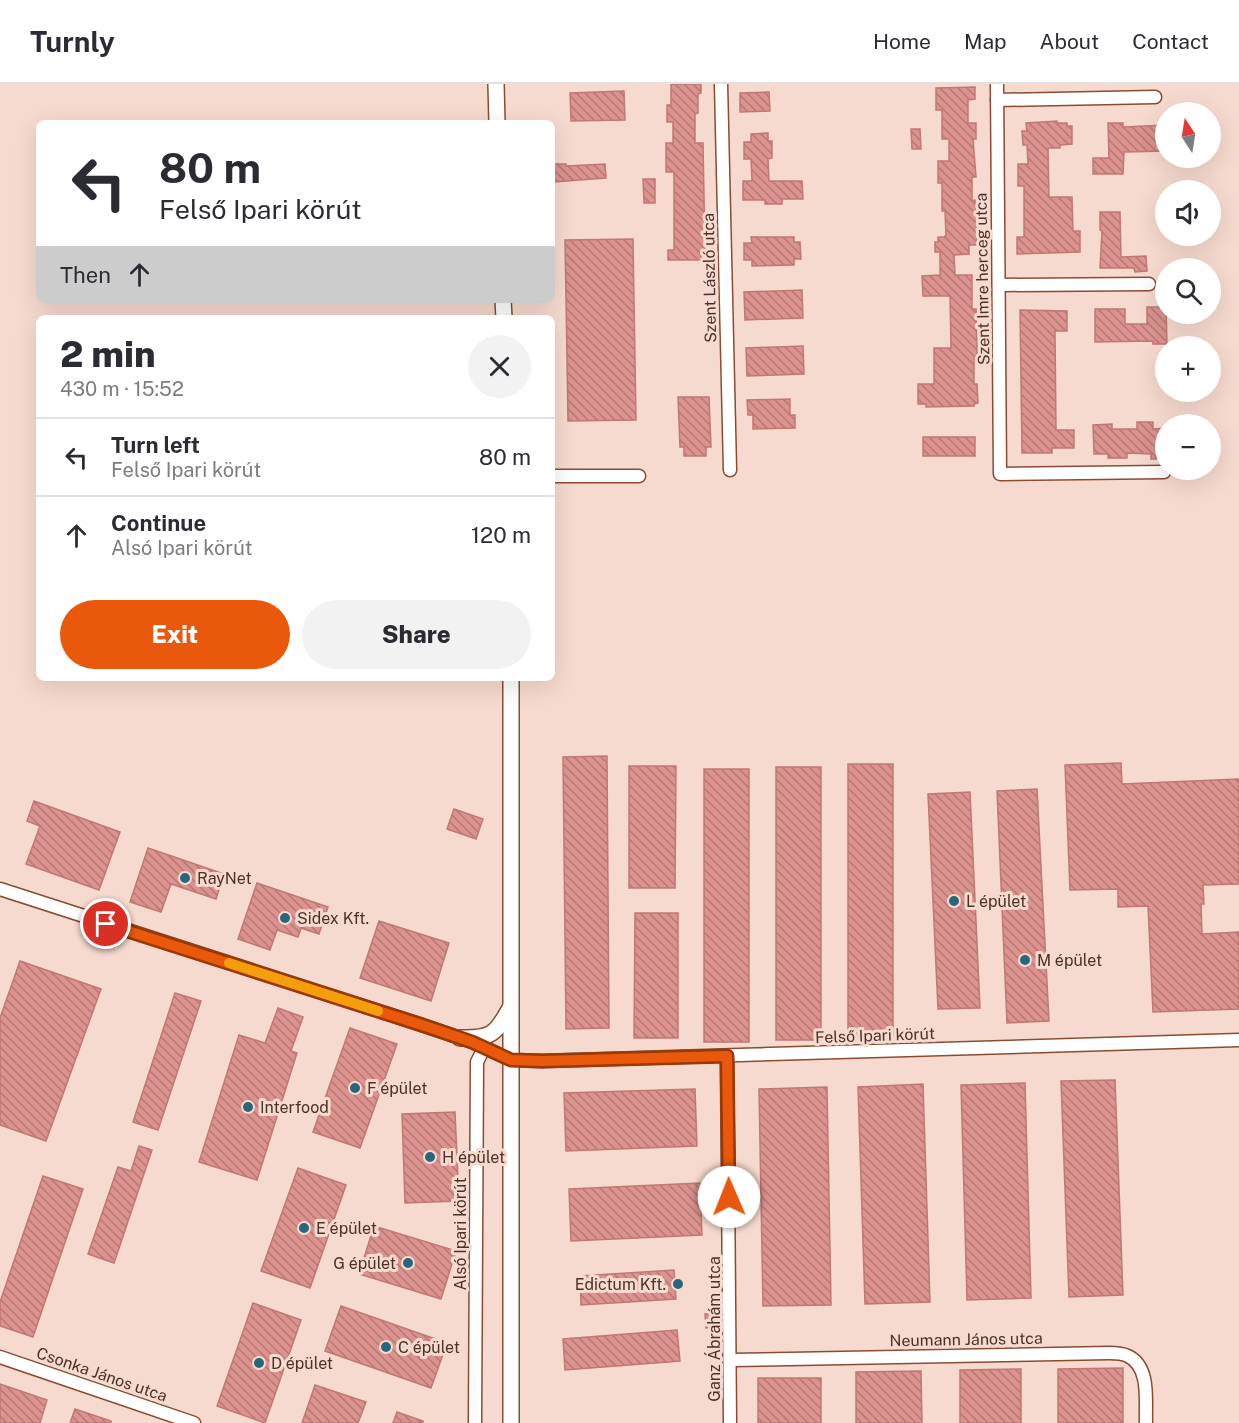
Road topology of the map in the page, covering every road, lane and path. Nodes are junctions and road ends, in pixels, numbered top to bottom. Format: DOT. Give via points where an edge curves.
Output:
graph roads {
  1 [pos="496,84"];
  2 [pos="721,84"];
  3 [pos="997,84"];
  4 [pos="1155,97"];
  5 [pos="997,100"];
  6 [pos="497,120"];
  7 [pos="1149,284"];
  8 [pos="999,285"];
  9 [pos="730,470"];
  10 [pos="1155,472"];
  11 [pos="555,476"];
  12 [pos="639,476"];
  13 [pos="511,681"];
  14 [pos="0,889"];
  15 [pos="512,1005"];
  16 [pos="460,1038"];
  17 [pos="1239,1040"];
  18 [pos="484,1048"];
  19 [pos="727,1056"];
  20 [pos="511,1060"];
  21 [pos="0,1357"];
  22 [pos="731,1360"];
  23 [pos="194,1423"];
  24 [pos="475,1423"];
  25 [pos="511,1423"];
  26 [pos="730,1423"];
  27 [pos="1146,1423"];
  1 -- 6 [label="main road"];
  2 -- 9 [label="street, Szent László utca"];
  3 -- 5 [label="street, Szent Imre herceg utca"];
  4 -- 5 [label="street"];
  5 -- 8 [label="street, Szent Imre herceg utca"];
  7 -- 8 [label="street"];
  8 -- 10 [label="street, Szent Imre herceg utca" via="1000,474"];
  11 -- 12 [label="street"];
  13 -- 15 [label="main road"];
  14 -- 16 [label="street"];
  15 -- 16 [label="main road" via="494,1033 483,1038"];
  15 -- 20 [label="main road"];
  16 -- 18 [label="street"];
  17 -- 19 [label="street, Felső Ipari körút"];
  18 -- 20 [label="street"];
  18 -- 24 [label="street, Alsó Ipari körút" via="477,1062"];
  19 -- 20 [label="street, Felső Ipari körút"];
  19 -- 22 [label="street, Ganz Ábrahám utca"];
  20 -- 25 [label="main road"];
  21 -- 23 [label="street, Csonka János utca"];
  22 -- 26 [label="street, Ganz Ábrahám utca"];
  22 -- 27 [label="street, Neumann János utca" via="1126,1355 1135,1360 1144,1379"];
}
